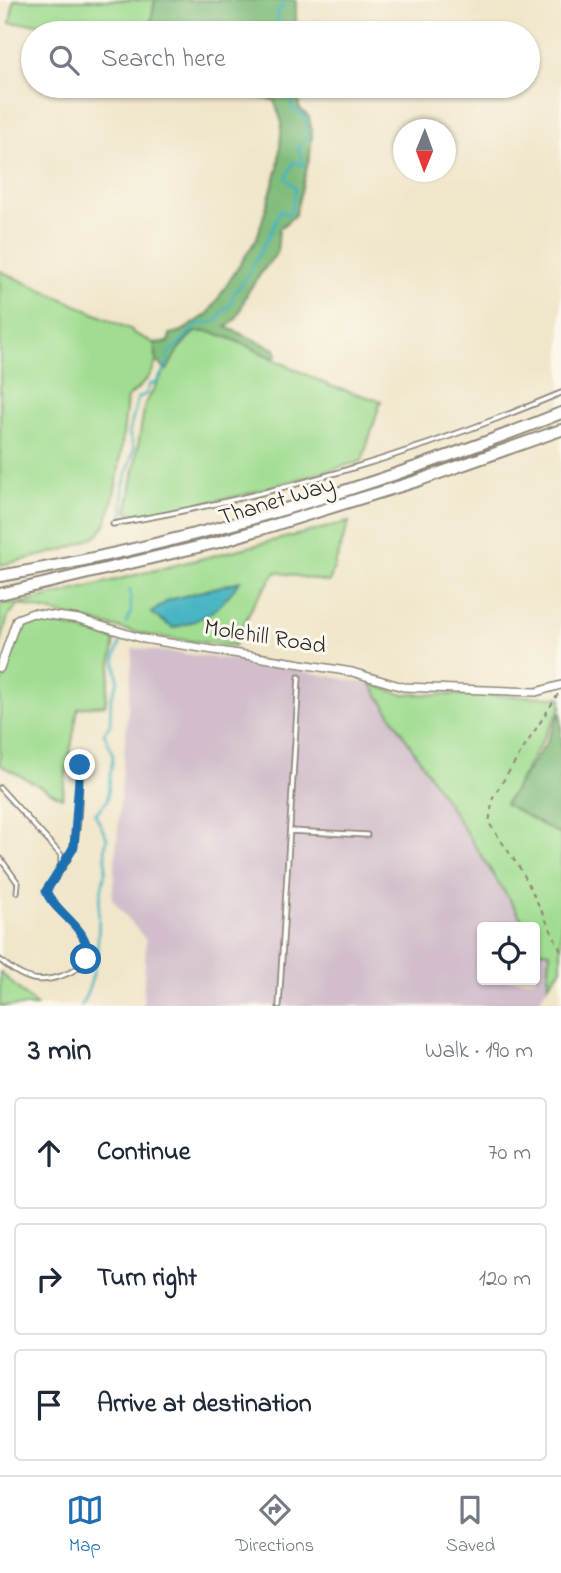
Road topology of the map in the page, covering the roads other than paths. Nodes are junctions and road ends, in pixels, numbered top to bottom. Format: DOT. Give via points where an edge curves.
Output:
graph roads {
  1 [pos="561,393"];
  2 [pos="561,413"];
  3 [pos="561,430"];
  4 [pos="113,524"];
  5 [pos="0,576"];
  6 [pos="0,594"];
  7 [pos="0,668"];
  8 [pos="299,677"];
  9 [pos="561,686"];
  10 [pos="80,765"];
  11 [pos="0,788"];
  12 [pos="290,831"];
  13 [pos="367,835"];
  14 [pos="0,858"];
  15 [pos="61,869"];
  16 [pos="17,892"];
  17 [pos="0,960"];
  18 [pos="279,1006"];
  1 -- 4 [label="lane" via="321,480"];
  2 -- 5 [label="highway, Thanet Way" via="420,466 264,514"];
  3 -- 6 [label="highway, Thanet Way" via="417,481 219,542"];
  7 -- 9 [label="street, Molehill Road" via="17,620 33,613 79,619 144,639 352,672 403,687 536,692"];
  8 -- 12 [label="lane"];
  10 -- 15 [label="lane" via="77,833"];
  11 -- 15 [label="lane" via="61,855"];
  12 -- 13 [label="lane"];
  12 -- 18 [label="lane"];
  14 -- 16 [label="lane" via="18,883"];
  15 -- 17 [label="lane" via="46,891 81,934 86,959 62,976 41,980 18,973"];
}
